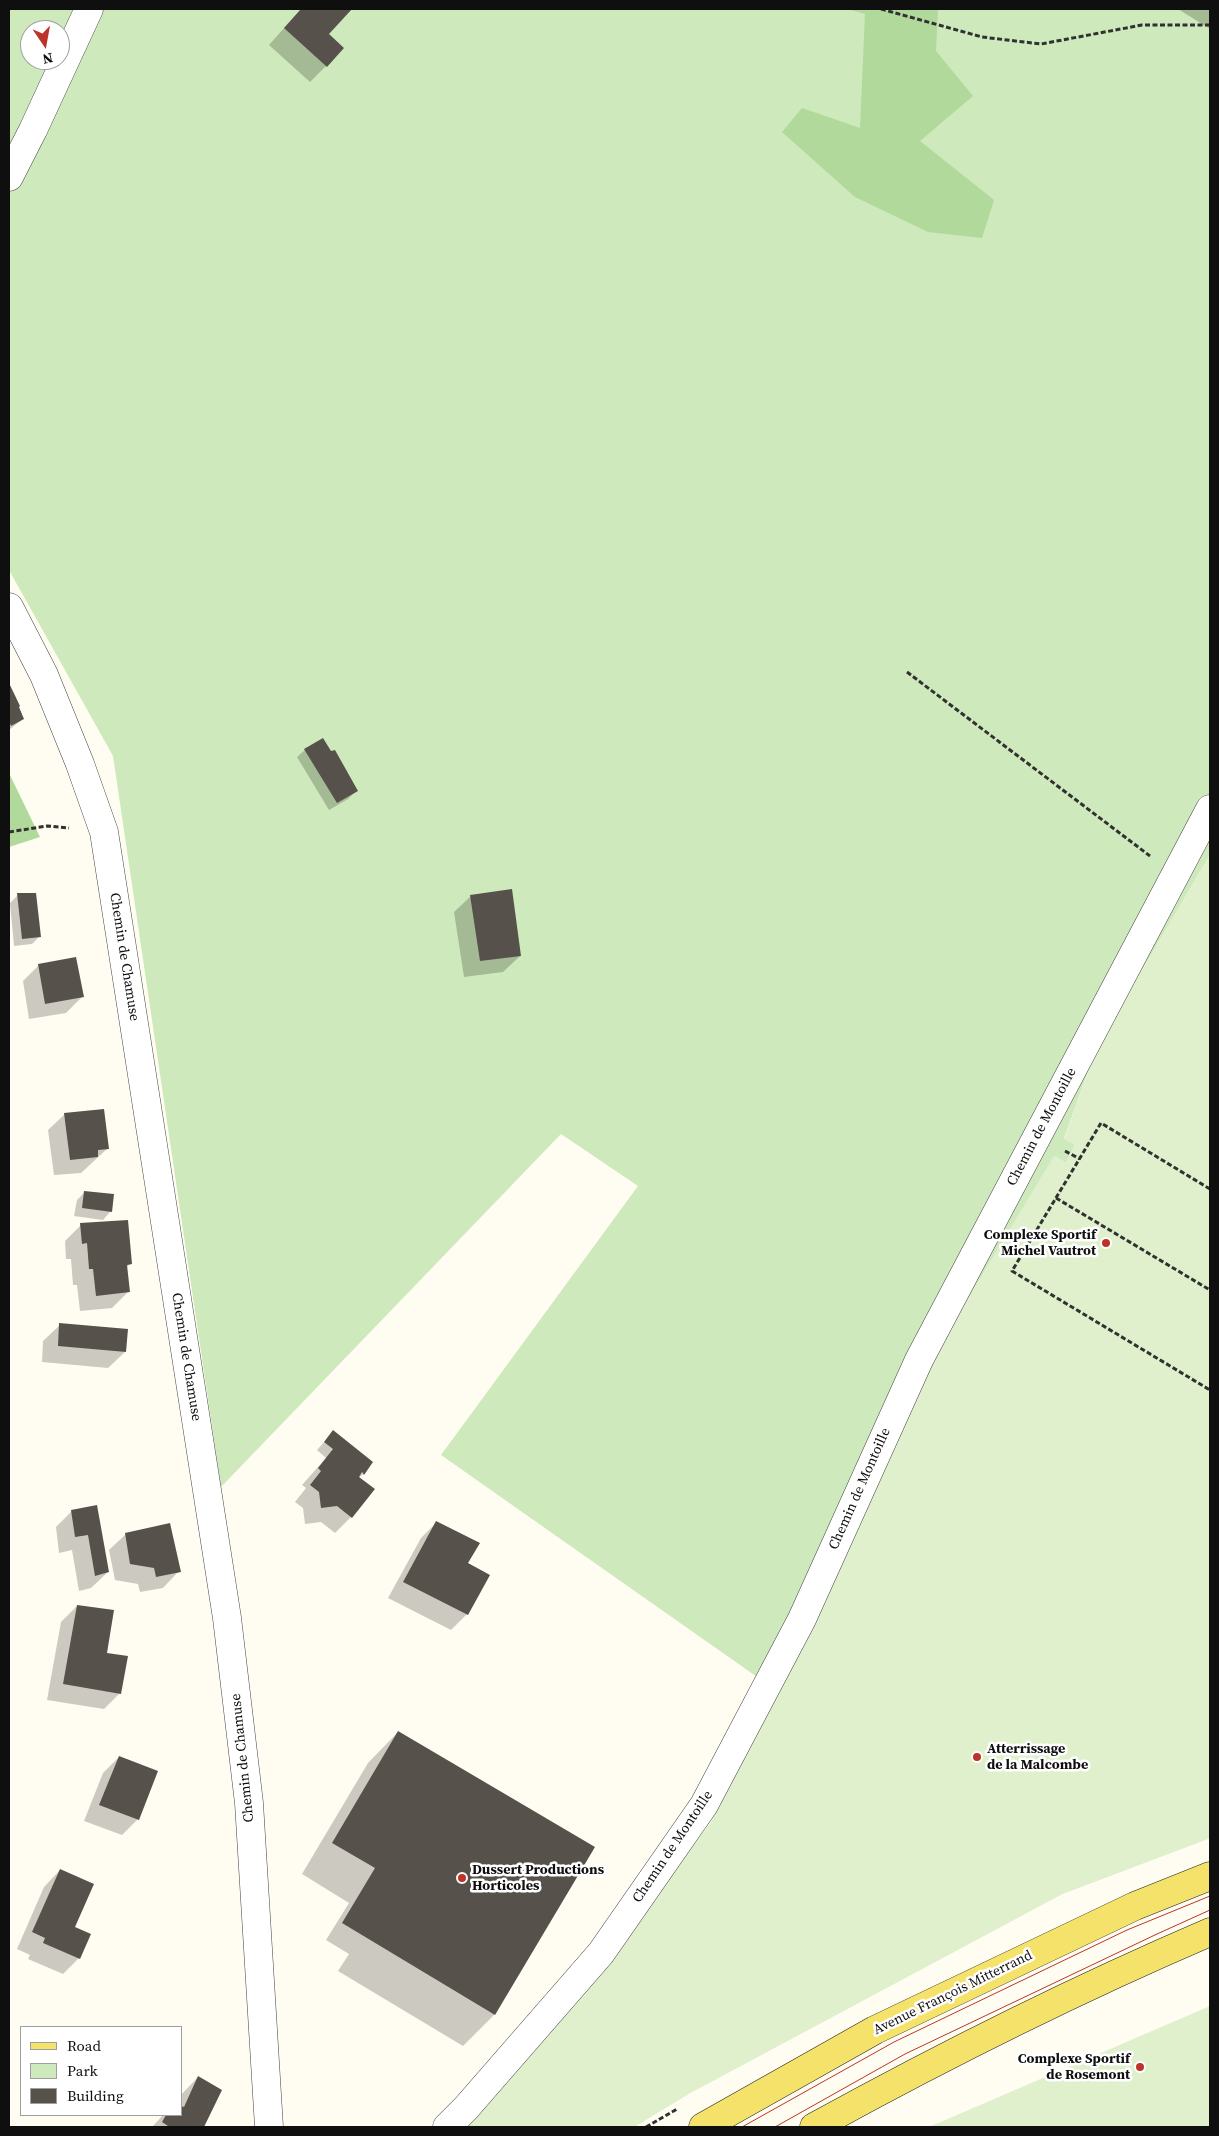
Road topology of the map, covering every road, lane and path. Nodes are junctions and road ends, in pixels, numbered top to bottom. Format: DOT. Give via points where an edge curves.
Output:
graph roads {
  1 [pos="89,9"];
  2 [pos="880,9"];
  3 [pos="1210,26"];
  4 [pos="9,177"];
  5 [pos="9,607"];
  6 [pos="907,672"];
  7 [pos="1210,809"];
  8 [pos="9,832"];
  9 [pos="104,832"];
  10 [pos="1175,876"];
  11 [pos="1210,1189"];
  12 [pos="1056,1198"];
  13 [pos="1210,1290"];
  14 [pos="1210,1390"];
  15 [pos="1210,1876"];
  16 [pos="1210,1932"];
  17 [pos="269,2127"];
  18 [pos="447,2127"];
  19 [pos="703,2127"];
  20 [pos="814,2127"];
  1 -- 4 [label="street"];
  2 -- 3 [label="path" via="982,38 1041,44 1142,24"];
  5 -- 9 [label="street, Chemin de Chamuse" via="44,675"];
  6 -- 10 [label="path"];
  7 -- 10 [label="street, Chemin de Montoille"];
  8 -- 9 [label="path" via="46,826"];
  9 -- 17 [label="street, Chemin de Chamuse" via="227,1618 249,1802"];
  10 -- 18 [label="street, Chemin de Montoille" via="919,1360 802,1619 704,1804 601,1952"];
  11 -- 12 [label="path" via="1101,1124"];
  12 -- 13 [label="path"];
  12 -- 14 [label="path" via="1012,1271"];
  15 -- 19 [label="main road, Avenue François Mitterrand" via="1135,1906 875,2030"];
  16 -- 20 [label="main road" via="929,2064"];
}
